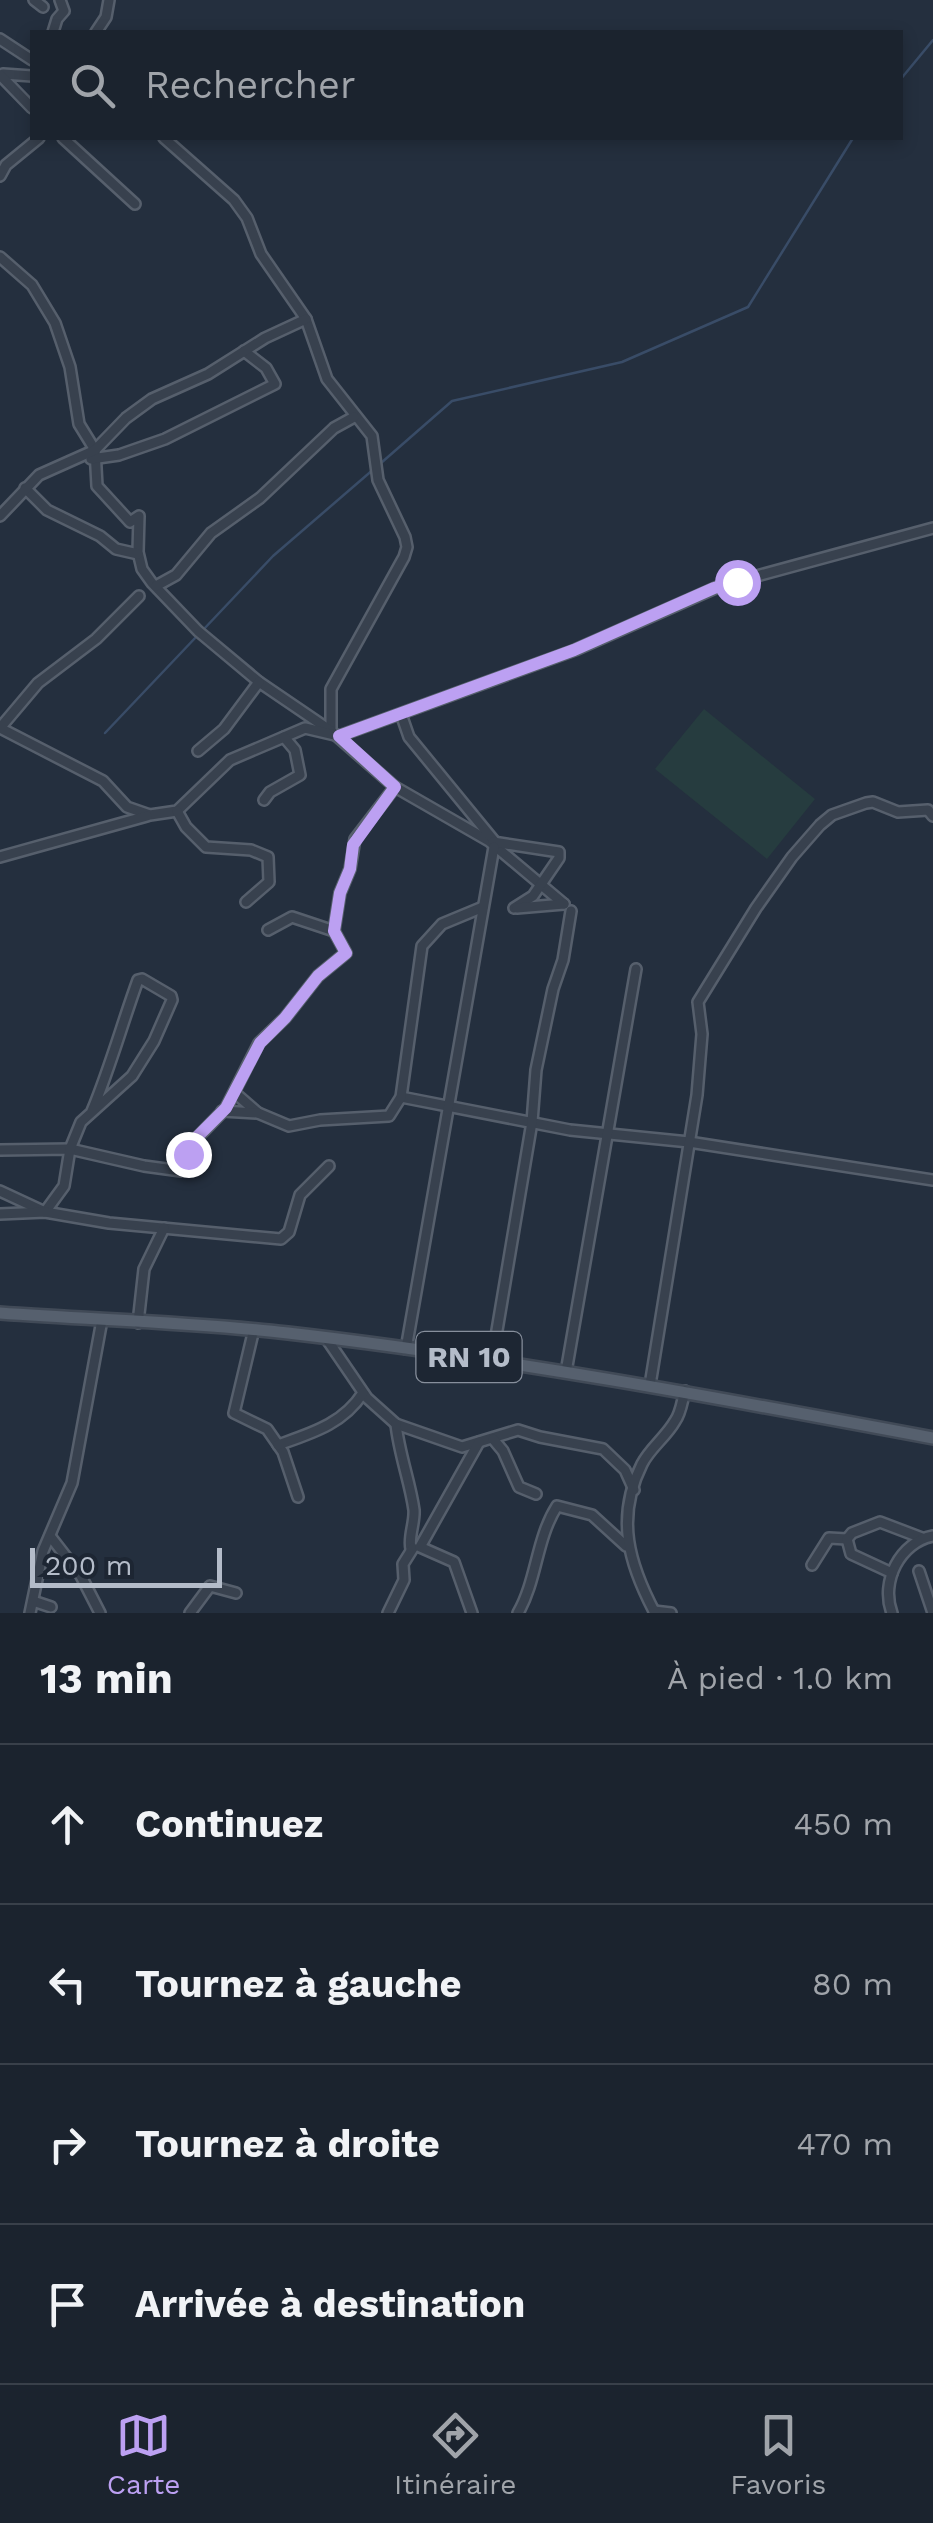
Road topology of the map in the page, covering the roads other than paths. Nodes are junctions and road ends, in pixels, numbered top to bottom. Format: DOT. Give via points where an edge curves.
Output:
graph roads {
  1 [pos="34,0"];
  2 [pos="60,0"];
  3 [pos="109,0"];
  4 [pos="44,7"];
  5 [pos="54,30"];
  6 [pos="97,30"];
  7 [pos="0,38"];
  8 [pos="30,59"];
  9 [pos="0,74"];
  10 [pos="30,76"];
  11 [pos="30,106"];
  12 [pos="37,140"];
  13 [pos="65,140"];
  14 [pos="166,140"];
  15 [pos="0,176"];
  16 [pos="135,204"];
  17 [pos="0,257"];
  18 [pos="306,319"];
  19 [pos="244,350"];
  20 [pos="354,417"];
  21 [pos="96,455"];
  22 [pos="25,488"];
  23 [pos="0,516"];
  24 [pos="933,528"];
  25 [pos="138,554"];
  26 [pos="156,586"];
  27 [pos="138,596"];
  28 [pos="259,682"];
  29 [pos="402,714"];
  30 [pos="335,733"];
  31 [pos="284,737"];
  32 [pos="198,751"];
  33 [pos="395,787"];
  34 [pos="264,800"];
  35 [pos="178,811"];
  36 [pos="150,815"];
  37 [pos="933,816"];
  38 [pos="492,844"];
  39 [pos="0,857"];
  40 [pos="540,885"];
  41 [pos="246,902"];
  42 [pos="482,906"];
  43 [pos="571,911"];
  44 [pos="268,930"];
  45 [pos="334,931"];
  46 [pos="636,969"];
  47 [pos="235,1093"];
  48 [pos="401,1097"];
  49 [pos="448,1104"];
  50 [pos="92,1111"];
  51 [pos="222,1112"];
  52 [pos="258,1113"];
  53 [pos="532,1122"];
  54 [pos="607,1135"];
  55 [pos="689,1142"];
  56 [pos="70,1149"];
  57 [pos="0,1150"];
  58 [pos="328,1166"];
  59 [pos="933,1180"];
  60 [pos="0,1191"];
  61 [pos="45,1212"];
  62 [pos="0,1214"];
  63 [pos="164,1228"];
  64 [pos="0,1313"];
  65 [pos="102,1320"];
  66 [pos="138,1323"];
  67 [pos="254,1330"];
  68 [pos="326,1338"];
  69 [pos="406,1349"];
  70 [pos="492,1360"];
  71 [pos="566,1372"];
  72 [pos="650,1386"];
  73 [pos="363,1392"];
  74 [pos="685,1392"];
  75 [pos="396,1424"];
  76 [pos="933,1438"];
  77 [pos="492,1439"];
  78 [pos="479,1442"];
  79 [pos="278,1445"];
  80 [pos="634,1490"];
  81 [pos="536,1494"];
  82 [pos="298,1498"];
  83 [pos="50,1536"];
  84 [pos="928,1537"];
  85 [pos="848,1538"];
  86 [pos="416,1548"];
  87 [pos="628,1548"];
  88 [pos="812,1565"];
  89 [pos="918,1571"];
  90 [pos="892,1573"];
  91 [pos="236,1593"];
  92 [pos="33,1601"];
  93 [pos="50,1607"];
  94 [pos="655,1612"];
  95 [pos="30,1613"];
  96 [pos="99,1613"];
  97 [pos="190,1613"];
  98 [pos="388,1613"];
  99 [pos="472,1613"];
  100 [pos="518,1613"];
  101 [pos="671,1613"];
  102 [pos="892,1613"];
  103 [pos="933,1613"];
  1 -- 4 [label="street"];
  2 -- 5 [label="street" via="64,11"];
  3 -- 6 [label="street"];
  7 -- 8 [label="street"];
  9 -- 10 [label="street"];
  9 -- 11 [label="street"];
  12 -- 15 [label="street"];
  13 -- 16 [label="street"];
  14 -- 18 [label="street" via="241,208 261,254"];
  17 -- 21 [label="street" via="48,310 70,367 79,424"];
  18 -- 19 [label="street"];
  18 -- 20 [label="street" via="328,379"];
  19 -- 21 [label="street" via="126,418"];
  19 -- 21 [label="street" via="272,376 273,386 183,432 130,452"];
  20 -- 26 [label="street"];
  20 -- 30 [label="street" via="372,436 378,480 407,547 332,688 328,705"];
  21 -- 22 [label="street" via="39,475"];
  21 -- 25 [label="street" via="102,496 130,522 139,516"];
  22 -- 23 [label="street"];
  22 -- 25 [label="street" via="47,510"];
  24 -- 29 [label="street" via="720,586"];
  25 -- 26 [label="street"];
  26 -- 28 [label="street"];
  27 -- 36 [label="street" via="38,683 0,728 103,781 127,807"];
  28 -- 30 [label="street"];
  28 -- 32 [label="street"];
  29 -- 30 [label="street"];
  29 -- 38 [label="street" via="409,737"];
  30 -- 31 [label="street" via="305,728"];
  30 -- 33 [label="street"];
  31 -- 34 [label="street" via="295,750 300,776"];
  31 -- 35 [label="street" via="230,760"];
  33 -- 38 [label="street"];
  33 -- 45 [label="street" via="355,839"];
  35 -- 36 [label="street"];
  35 -- 41 [label="street" via="206,847 268,857 269,882"];
  36 -- 39 [label="street"];
  37 -- 55 [label="street" via="874,802 850,808 820,825 792,857 698,1002 702,1034"];
  38 -- 40 [label="street"];
  38 -- 40 [label="street" via="557,850 559,858"];
  38 -- 42 [label="street"];
  40 -- 40 [label="street" via="564,904 514,908 532,896"];
  42 -- 48 [label="street" via="442,924 422,946"];
  42 -- 49 [label="street"];
  43 -- 53 [label="street" via="536,1070"];
  44 -- 45 [label="street" via="292,917"];
  45 -- 47 [label="street" via="346,948 344,957 318,976 260,1043"];
  46 -- 54 [label="street"];
  47 -- 51 [label="street"];
  47 -- 52 [label="street"];
  48 -- 49 [label="street"];
  48 -- 52 [label="street" via="380,1119 289,1126"];
  49 -- 53 [label="street"];
  49 -- 69 [label="street"];
  50 -- 50 [label="street" via="138,980 142,979 172,1000 132,1076"];
  50 -- 56 [label="street"];
  51 -- 52 [label="street"];
  51 -- 56 [label="street" via="193,1142 180,1171"];
  53 -- 54 [label="street"];
  53 -- 70 [label="street"];
  54 -- 55 [label="street"];
  54 -- 71 [label="street"];
  55 -- 59 [label="street"];
  55 -- 72 [label="street"];
  56 -- 57 [label="street"];
  56 -- 61 [label="street" via="64,1186"];
  58 -- 63 [label="street" via="300,1195 281,1239"];
  60 -- 61 [label="street"];
  61 -- 62 [label="street"];
  61 -- 63 [label="street"];
  63 -- 66 [label="street" via="144,1269"];
  64 -- 65 [label="main road, RN 10"];
  65 -- 66 [label="main road, RN 10"];
  65 -- 83 [label="street" via="72,1483"];
  66 -- 67 [label="main road, RN 10"];
  67 -- 68 [label="main road, RN 10"];
  67 -- 79 [label="street" via="234,1414 261,1425"];
  68 -- 69 [label="main road, RN 10"];
  68 -- 73 [label="street"];
  69 -- 70 [label="main road, RN 10"];
  70 -- 71 [label="main road, RN 10"];
  71 -- 72 [label="main road, RN 10"];
  72 -- 74 [label="main road, RN 10"];
  73 -- 75 [label="street"];
  73 -- 79 [label="street" via="336,1422"];
  74 -- 76 [label="main road, RN 10"];
  74 -- 80 [label="street" via="677,1420 642,1464"];
  75 -- 78 [label="street" via="462,1447"];
  75 -- 86 [label="street" via="414,1512 409,1542"];
  77 -- 78 [label="street"];
  77 -- 80 [label="street" via="518,1430 603,1449"];
  77 -- 81 [label="street" via="519,1488"];
  78 -- 86 [label="street"];
  79 -- 82 [label="street"];
  80 -- 87 [label="street"];
  83 -- 92 [label="street"];
  83 -- 96 [label="street"];
  84 -- 85 [label="street" via="880,1522"];
  84 -- 90 [label="street" via="899,1556"];
  85 -- 88 [label="street" via="829,1538"];
  85 -- 90 [label="street" via="852,1554"];
  86 -- 98 [label="street" via="403,1564 404,1580"];
  86 -- 99 [label="street" via="454,1562"];
  87 -- 94 [label="street"];
  87 -- 100 [label="street" via="592,1515 557,1506"];
  89 -- 103 [label="street"];
  90 -- 102 [label="street"];
  91 -- 97 [label="street" via="210,1586"];
  92 -- 93 [label="street"];
  92 -- 95 [label="street"];
  94 -- 101 [label="street"];
}
